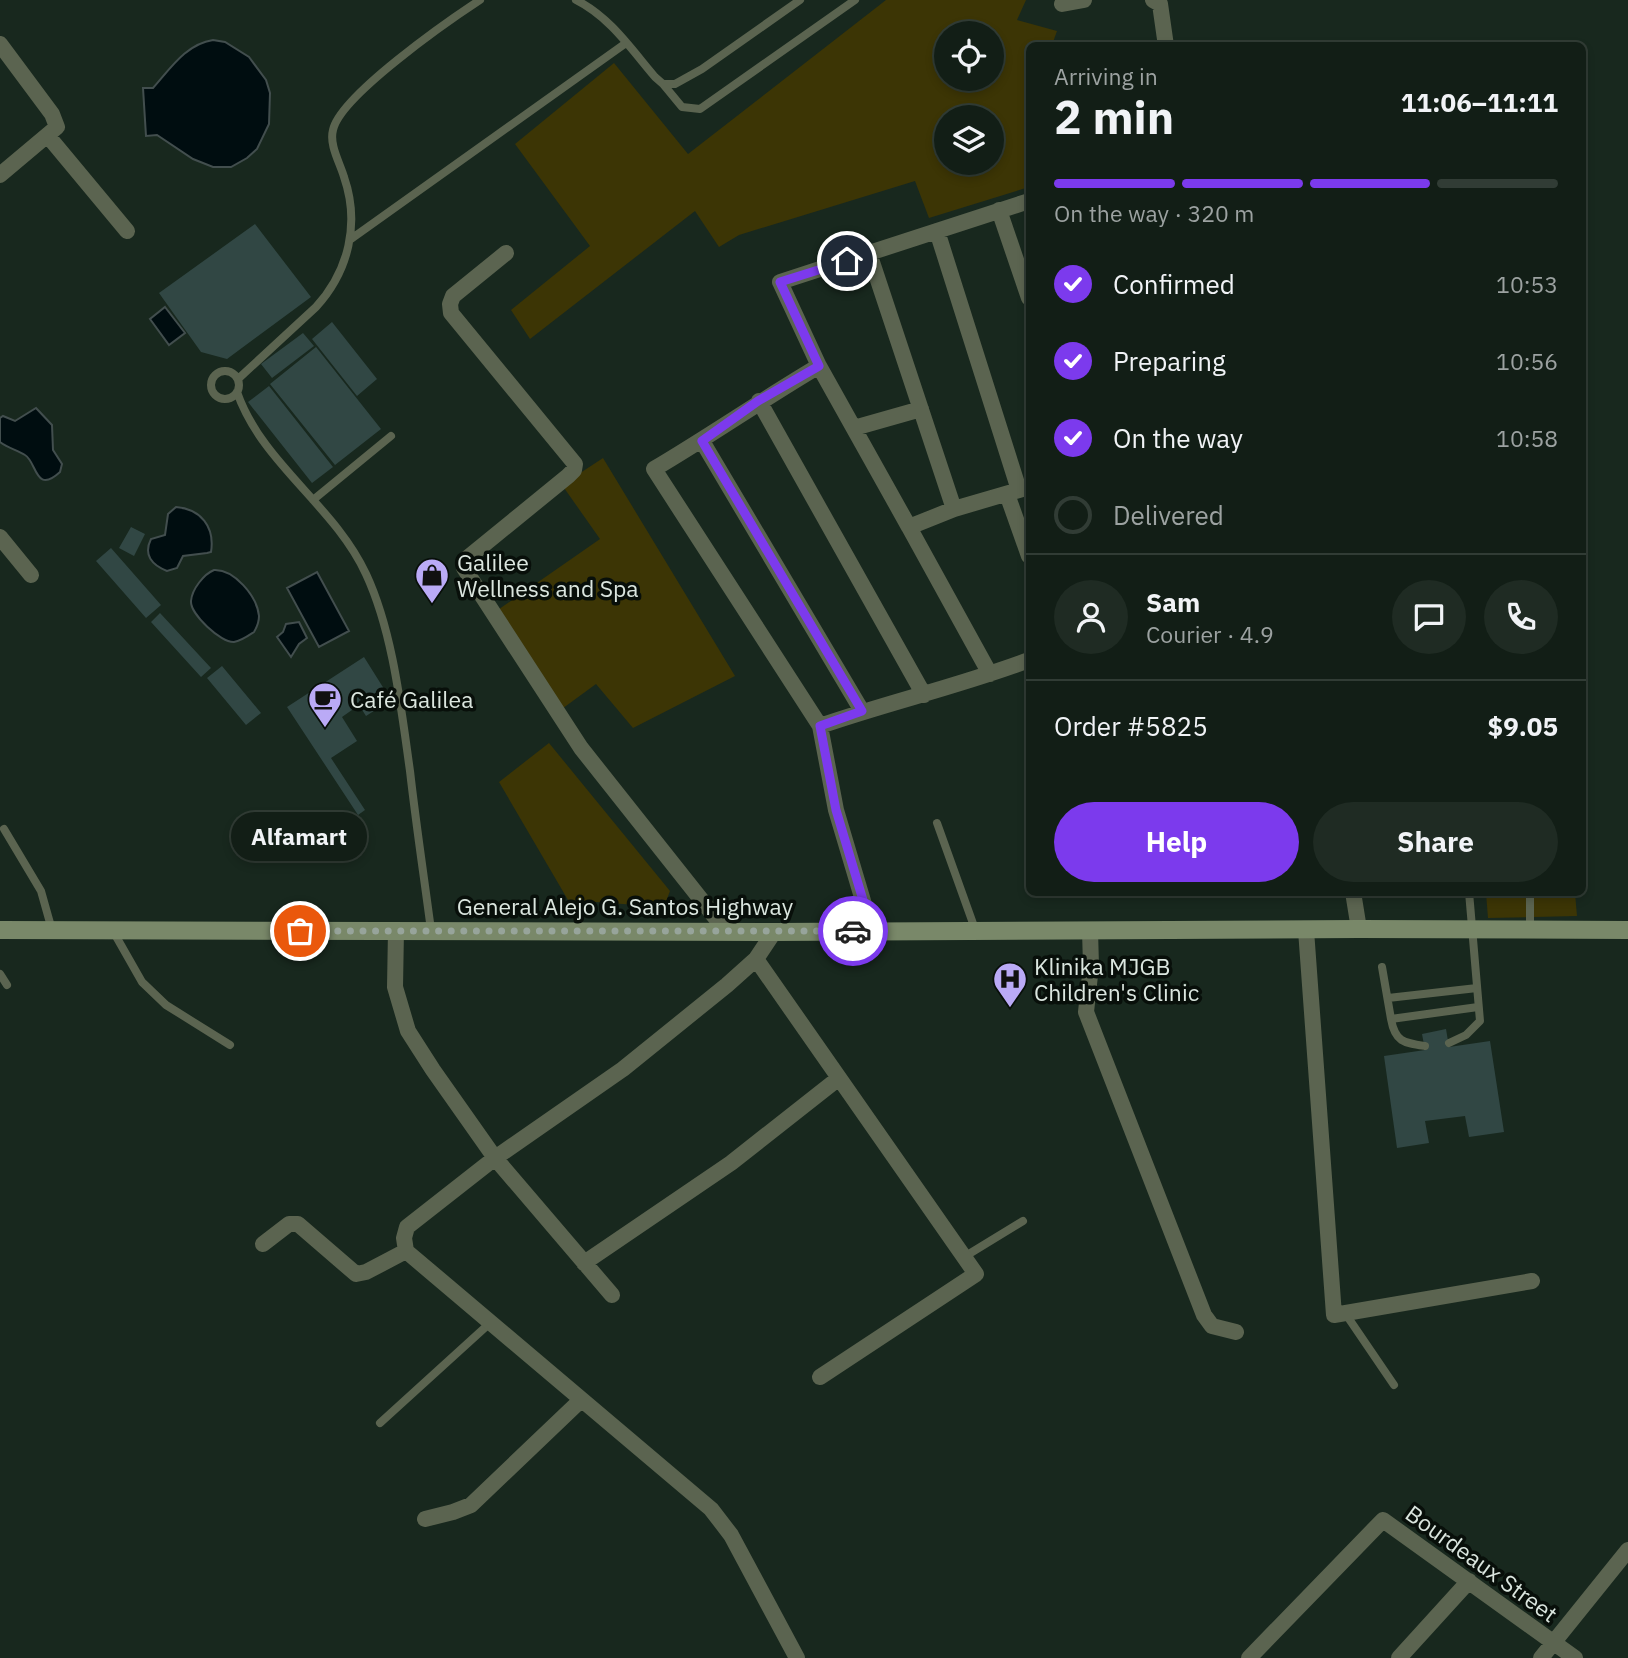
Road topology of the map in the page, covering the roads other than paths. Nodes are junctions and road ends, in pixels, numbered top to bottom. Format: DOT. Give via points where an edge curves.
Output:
graph roads {
  1 [pos="480,0"];
  2 [pos="576,0"];
  3 [pos="800,0"];
  4 [pos="855,0"];
  5 [pos="1084,0"];
  6 [pos="1153,0"];
  7 [pos="1062,4"];
  8 [pos="1165,42"];
  9 [pos="626,43"];
  10 [pos="0,44"];
  11 [pos="663,84"];
  12 [pos="48,136"];
  13 [pos="0,176"];
  14 [pos="1026,202"];
  15 [pos="999,210"];
  16 [pos="127,231"];
  17 [pos="937,231"];
  18 [pos="351,239"];
  19 [pos="506,253"];
  20 [pos="869,253"];
  21 [pos="1026,289"];
  22 [pos="819,366"];
  23 [pos="238,379"];
  24 [pos="237,392"];
  25 [pos="758,401"];
  26 [pos="920,410"];
  27 [pos="854,428"];
  28 [pos="391,436"];
  29 [pos="702,441"];
  30 [pos="1018,491"];
  31 [pos="313,500"];
  32 [pos="954,509"];
  33 [pos="909,527"];
  34 [pos="0,537"];
  35 [pos="1026,538"];
  36 [pos="31,575"];
  37 [pos="1026,661"];
  38 [pos="990,674"];
  39 [pos="924,695"];
  40 [pos="862,711"];
  41 [pos="820,726"];
  42 [pos="937,823"];
  43 [pos="4,829"];
  44 [pos="1354,896"];
  45 [pos="1469,896"];
  46 [pos="1530,896"];
  47 [pos="1359,929"];
  48 [pos="1472,929"];
  49 [pos="0,930"];
  50 [pos="52,930"];
  51 [pos="396,930"];
  52 [pos="431,930"];
  53 [pos="726,930"];
  54 [pos="872,930"];
  55 [pos="975,930"];
  56 [pos="1090,930"];
  57 [pos="1306,930"];
  58 [pos="1530,930"];
  59 [pos="1628,930"];
  60 [pos="113,931"];
  61 [pos="774,932"];
  62 [pos="756,959"];
  63 [pos="1382,967"];
  64 [pos="0,974"];
  65 [pos="7,985"];
  66 [pos="1477,988"];
  67 [pos="1388,998"];
  68 [pos="1478,1007"];
  69 [pos="1391,1019"];
  70 [pos="1449,1043"];
  71 [pos="230,1045"];
  72 [pos="1425,1046"];
  73 [pos="839,1078"];
  74 [pos="495,1158"];
  75 [pos="1023,1221"];
  76 [pos="263,1244"];
  77 [pos="406,1251"];
  78 [pos="964,1257"];
  79 [pos="583,1263"];
  80 [pos="1532,1281"];
  81 [pos="612,1295"];
  82 [pos="1345,1313"];
  83 [pos="490,1323"];
  84 [pos="1236,1332"];
  85 [pos="820,1377"];
  86 [pos="1394,1385"];
  87 [pos="580,1400"];
  88 [pos="380,1423"];
  89 [pos="425,1519"];
  90 [pos="1628,1550"];
  91 [pos="1469,1581"];
  92 [pos="1553,1643"];
  93 [pos="797,1658"];
  94 [pos="1249,1658"];
  95 [pos="1399,1658"];
  96 [pos="1541,1658"];
  97 [pos="1575,1658"];
  1 -- 18 [label="lane" via="358,93 339,115 333,144 346,183"];
  2 -- 9 [label="lane" via="610,24"];
  3 -- 11 [label="lane" via="702,69 675,84"];
  4 -- 11 [label="lane" via="700,109 682,107"];
  5 -- 7 [label="street"];
  6 -- 8 [label="street" via="1160,4"];
  9 -- 11 [label="lane"];
  9 -- 18 [label="lane"];
  10 -- 12 [label="street" via="57,123"];
  12 -- 13 [label="street"];
  12 -- 16 [label="street"];
  14 -- 15 [label="street"];
  15 -- 17 [label="street"];
  15 -- 21 [label="street"];
  17 -- 20 [label="street"];
  17 -- 30 [label="street"];
  18 -- 23 [label="lane" via="327,295"];
  19 -- 53 [label="street" via="453,296 451,313 575,464 568,477 465,560 464,568 581,748"];
  20 -- 22 [label="street" via="780,282"];
  20 -- 26 [label="street"];
  22 -- 25 [label="street"];
  22 -- 27 [label="street"];
  23 -- 24 [label="lane"];
  23 -- 24 [label="lane" via="224,371 212,382 220,398"];
  24 -- 31 [label="lane" via="262,441"];
  25 -- 29 [label="street"];
  25 -- 39 [label="street"];
  26 -- 27 [label="street"];
  26 -- 32 [label="street"];
  27 -- 33 [label="street"];
  28 -- 31 [label="lane"];
  29 -- 40 [label="street"];
  29 -- 41 [label="street" via="654,469"];
  30 -- 32 [label="street"];
  30 -- 35 [label="street"];
  31 -- 52 [label="lane" via="365,572 379,608 399,693"];
  32 -- 33 [label="street"];
  33 -- 38 [label="street"];
  34 -- 36 [label="street"];
  37 -- 38 [label="street"];
  38 -- 39 [label="street"];
  39 -- 40 [label="street"];
  40 -- 41 [label="street"];
  41 -- 54 [label="street" via="836,810"];
  42 -- 55 [label="lane"];
  43 -- 50 [label="lane" via="41,891"];
  44 -- 47 [label="street"];
  45 -- 48 [label="lane"];
  46 -- 58 [label="lane"];
  47 -- 48 [label="main road, General Alejo G. Santos Highway"];
  47 -- 57 [label="main road, General Alejo G. Santos Highway"];
  48 -- 58 [label="main road, General Alejo G. Santos Highway"];
  48 -- 66 [label="lane"];
  49 -- 50 [label="main road, General Alejo G. Santos Highway"];
  50 -- 60 [label="main road, General Alejo G. Santos Highway"];
  51 -- 52 [label="main road, General Alejo G. Santos Highway"];
  51 -- 60 [label="main road, General Alejo G. Santos Highway"];
  51 -- 74 [label="street" via="395,987 408,1031"];
  52 -- 53 [label="main road, General Alejo G. Santos Highway"];
  53 -- 61 [label="main road, General Alejo G. Santos Highway"];
  54 -- 55 [label="main road, General Alejo G. Santos Highway"];
  54 -- 61 [label="main road, General Alejo G. Santos Highway"];
  55 -- 56 [label="main road, General Alejo G. Santos Highway"];
  56 -- 57 [label="main road, General Alejo G. Santos Highway"];
  56 -- 84 [label="street" via="1086,1012 1203,1315 1212,1326"];
  57 -- 82 [label="street" via="1334,1315"];
  58 -- 59 [label="main road, General Alejo G. Santos Highway"];
  60 -- 71 [label="lane" via="142,982 166,1005"];
  61 -- 62 [label="street"];
  62 -- 73 [label="street"];
  62 -- 74 [label="street" via="623,1069"];
  63 -- 67 [label="lane"];
  64 -- 65 [label="lane"];
  66 -- 67 [label="lane"];
  66 -- 68 [label="lane"];
  67 -- 69 [label="lane"];
  68 -- 69 [label="lane"];
  68 -- 70 [label="lane" via="1480,1021"];
  69 -- 72 [label="lane" via="1393,1032 1402,1042"];
  73 -- 78 [label="street"];
  73 -- 79 [label="street" via="731,1163"];
  74 -- 77 [label="street" via="407,1227"];
  74 -- 79 [label="street"];
  75 -- 78 [label="lane"];
  76 -- 77 [label="street" via="289,1224 298,1224 356,1274"];
  77 -- 83 [label="street"];
  78 -- 85 [label="street" via="976,1274"];
  79 -- 81 [label="street"];
  80 -- 82 [label="street"];
  82 -- 86 [label="lane"];
  83 -- 87 [label="street"];
  83 -- 88 [label="lane"];
  87 -- 89 [label="street" via="471,1505"];
  87 -- 93 [label="street" via="711,1509 731,1535"];
  90 -- 92 [label="street"];
  91 -- 92 [label="street, Bourdeaux Street"];
  91 -- 94 [label="street, Bourdeaux Street" via="1383,1520"];
  91 -- 95 [label="street"];
  92 -- 96 [label="street"];
  92 -- 97 [label="street, Bourdeaux Street"];
}
